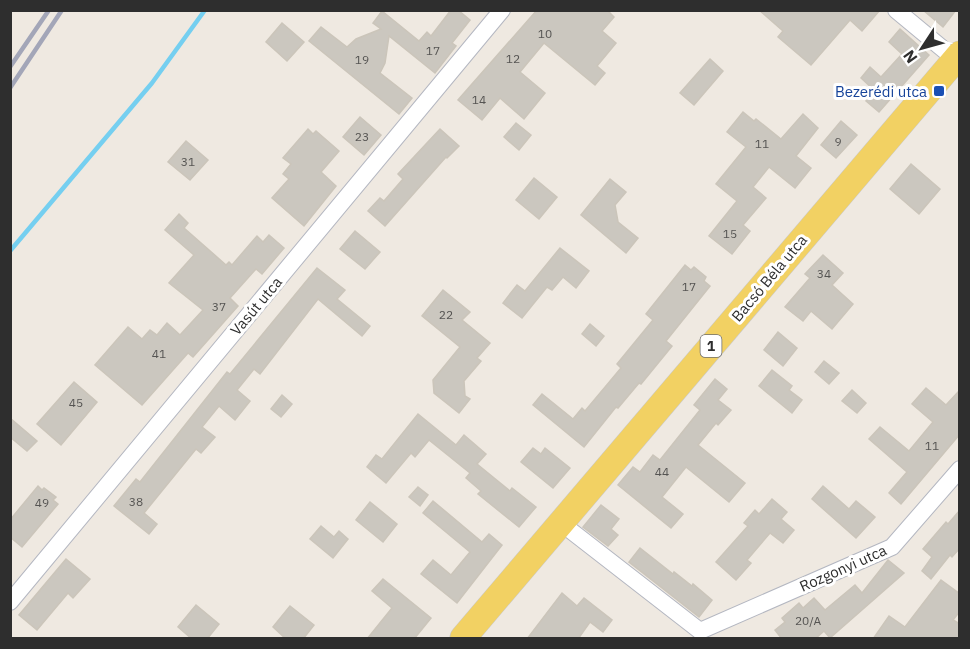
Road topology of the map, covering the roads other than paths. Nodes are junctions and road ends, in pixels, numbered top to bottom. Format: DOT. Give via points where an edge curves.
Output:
graph roads {
  1 [pos="502,10"];
  2 [pos="897,10"];
  3 [pos="957,57"];
  4 [pos="960,469"];
  5 [pos="561,523"];
  6 [pos="10,602"];
  7 [pos="704,635"];
  8 [pos="463,639"];
  1 -- 6 [label="street, Vasút utca"];
  2 -- 3 [label="street"];
  3 -- 5 [label="main road, Bacsó Béla utca / 1"];
  4 -- 7 [label="street, Rozgonyi utca" via="892,547"];
  5 -- 7 [label="street, Rozgonyi utca"];
  5 -- 8 [label="main road, Bacsó Béla utca / 1"];
}
